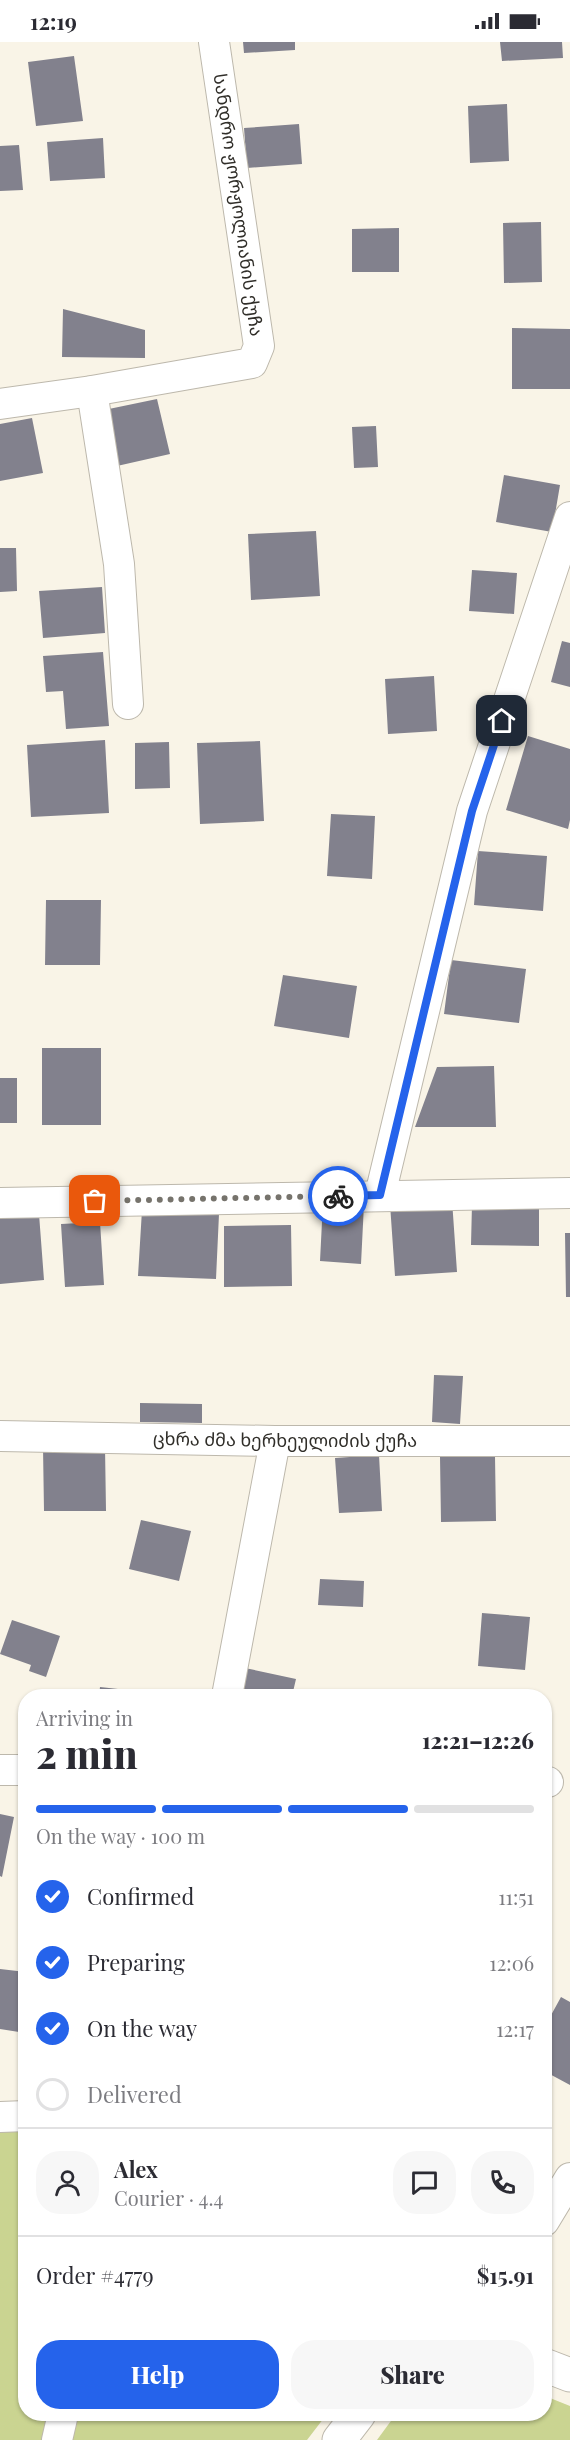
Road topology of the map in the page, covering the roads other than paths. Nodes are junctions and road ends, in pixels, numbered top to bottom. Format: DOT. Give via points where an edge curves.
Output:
graph roads {
  1 [pos="214,42"];
  2 [pos="92,391"];
  3 [pos="0,404"];
  4 [pos="570,517"];
  5 [pos="128,704"];
  6 [pos="570,1193"];
  7 [pos="380,1195"];
  8 [pos="0,1203"];
  9 [pos="0,1436"];
  10 [pos="275,1441"];
  11 [pos="570,1441"];
  12 [pos="227,1689"];
  13 [pos="0,1770"];
  14 [pos="18,1770"];
  15 [pos="18,2116"];
  16 [pos="0,2117"];
  17 [pos="570,2178"];
  18 [pos="552,2208"];
  19 [pos="552,2368"];
  20 [pos="570,2375"];
  21 [pos="61,2421"];
  22 [pos="354,2421"];
  23 [pos="57,2440"];
  24 [pos="339,2440"];
  1 -- 2 [label="street, სანდრო ჟორჟოლიანის ქუჩა" via="259,346 252,363"];
  2 -- 3 [label="street, სანდრო ჟორჟოლიანის ქუჩა"];
  2 -- 5 [label="street" via="118,564"];
  4 -- 7 [label="street" via="472,811"];
  6 -- 7 [label="street"];
  7 -- 8 [label="street"];
  9 -- 10 [label="street, ცხრა ძმა ხერხეულიძის ქუჩა"];
  10 -- 11 [label="street, ცხრა ძმა ხერხეულიძის ქუჩა"];
  10 -- 12 [label="street"];
  13 -- 14 [label="street"];
  15 -- 16 [label="street"];
  17 -- 18 [label="street"];
  19 -- 20 [label="street"];
  21 -- 23 [label="street"];
  22 -- 24 [label="street"];
}
